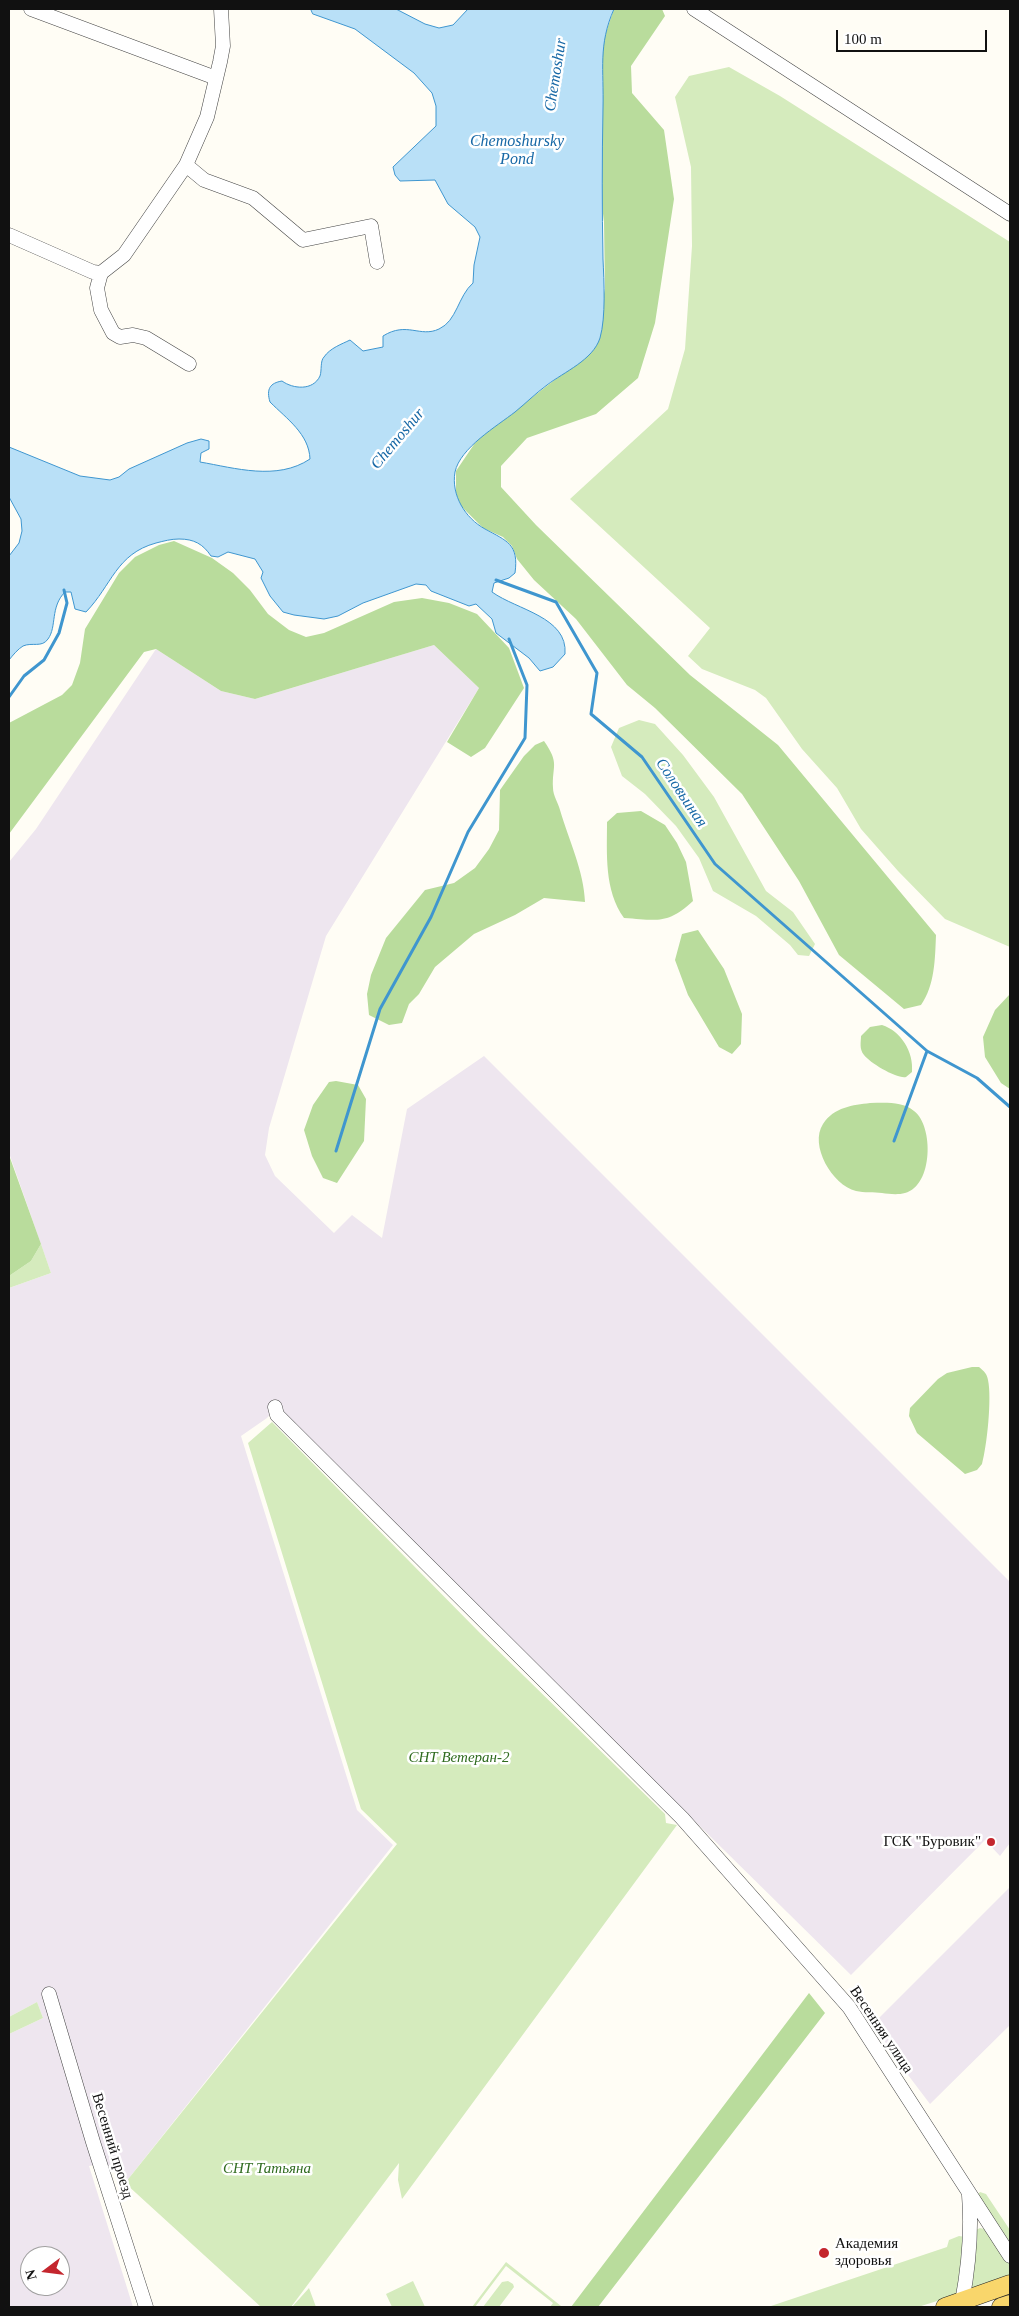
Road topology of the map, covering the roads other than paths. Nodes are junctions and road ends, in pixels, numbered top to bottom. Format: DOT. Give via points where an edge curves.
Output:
graph roads {
  1 [pos="31,9"];
  2 [pos="221,9"];
  3 [pos="694,9"];
  4 [pos="216,78"];
  5 [pos="186,166"];
  6 [pos="1010,214"];
  7 [pos="9,235"];
  8 [pos="377,262"];
  9 [pos="101,273"];
  10 [pos="189,364"];
  11 [pos="275,1408"];
  12 [pos="49,1994"];
  13 [pos="968,2192"];
  14 [pos="1010,2256"];
  15 [pos="1010,2284"];
  16 [pos="954,2304"];
  17 [pos="1010,2304"];
  18 [pos="146,2307"];
  19 [pos="1001,2307"];
  1 -- 4 [label="street"];
  2 -- 4 [label="street" via="224,46"];
  3 -- 6 [label="street"];
  4 -- 5 [label="street" via="207,117"];
  5 -- 8 [label="street" via="204,180 253,198 303,240 371,226"];
  5 -- 9 [label="street" via="124,255"];
  7 -- 9 [label="street" via="82,269"];
  9 -- 10 [label="street" via="97,288 100,310 113,333 120,337 146,338"];
  11 -- 13 [label="street, Весенняя улица" via="277,1415 682,1818 849,2007"];
  12 -- 18 [label="street, Весенний проезд"];
  13 -- 14 [label="street, Весенняя улица"];
  13 -- 16 [label="street" via="972,2230 969,2265"];
  15 -- 16 [label="main road"];
  17 -- 19 [label="main road"];
}
